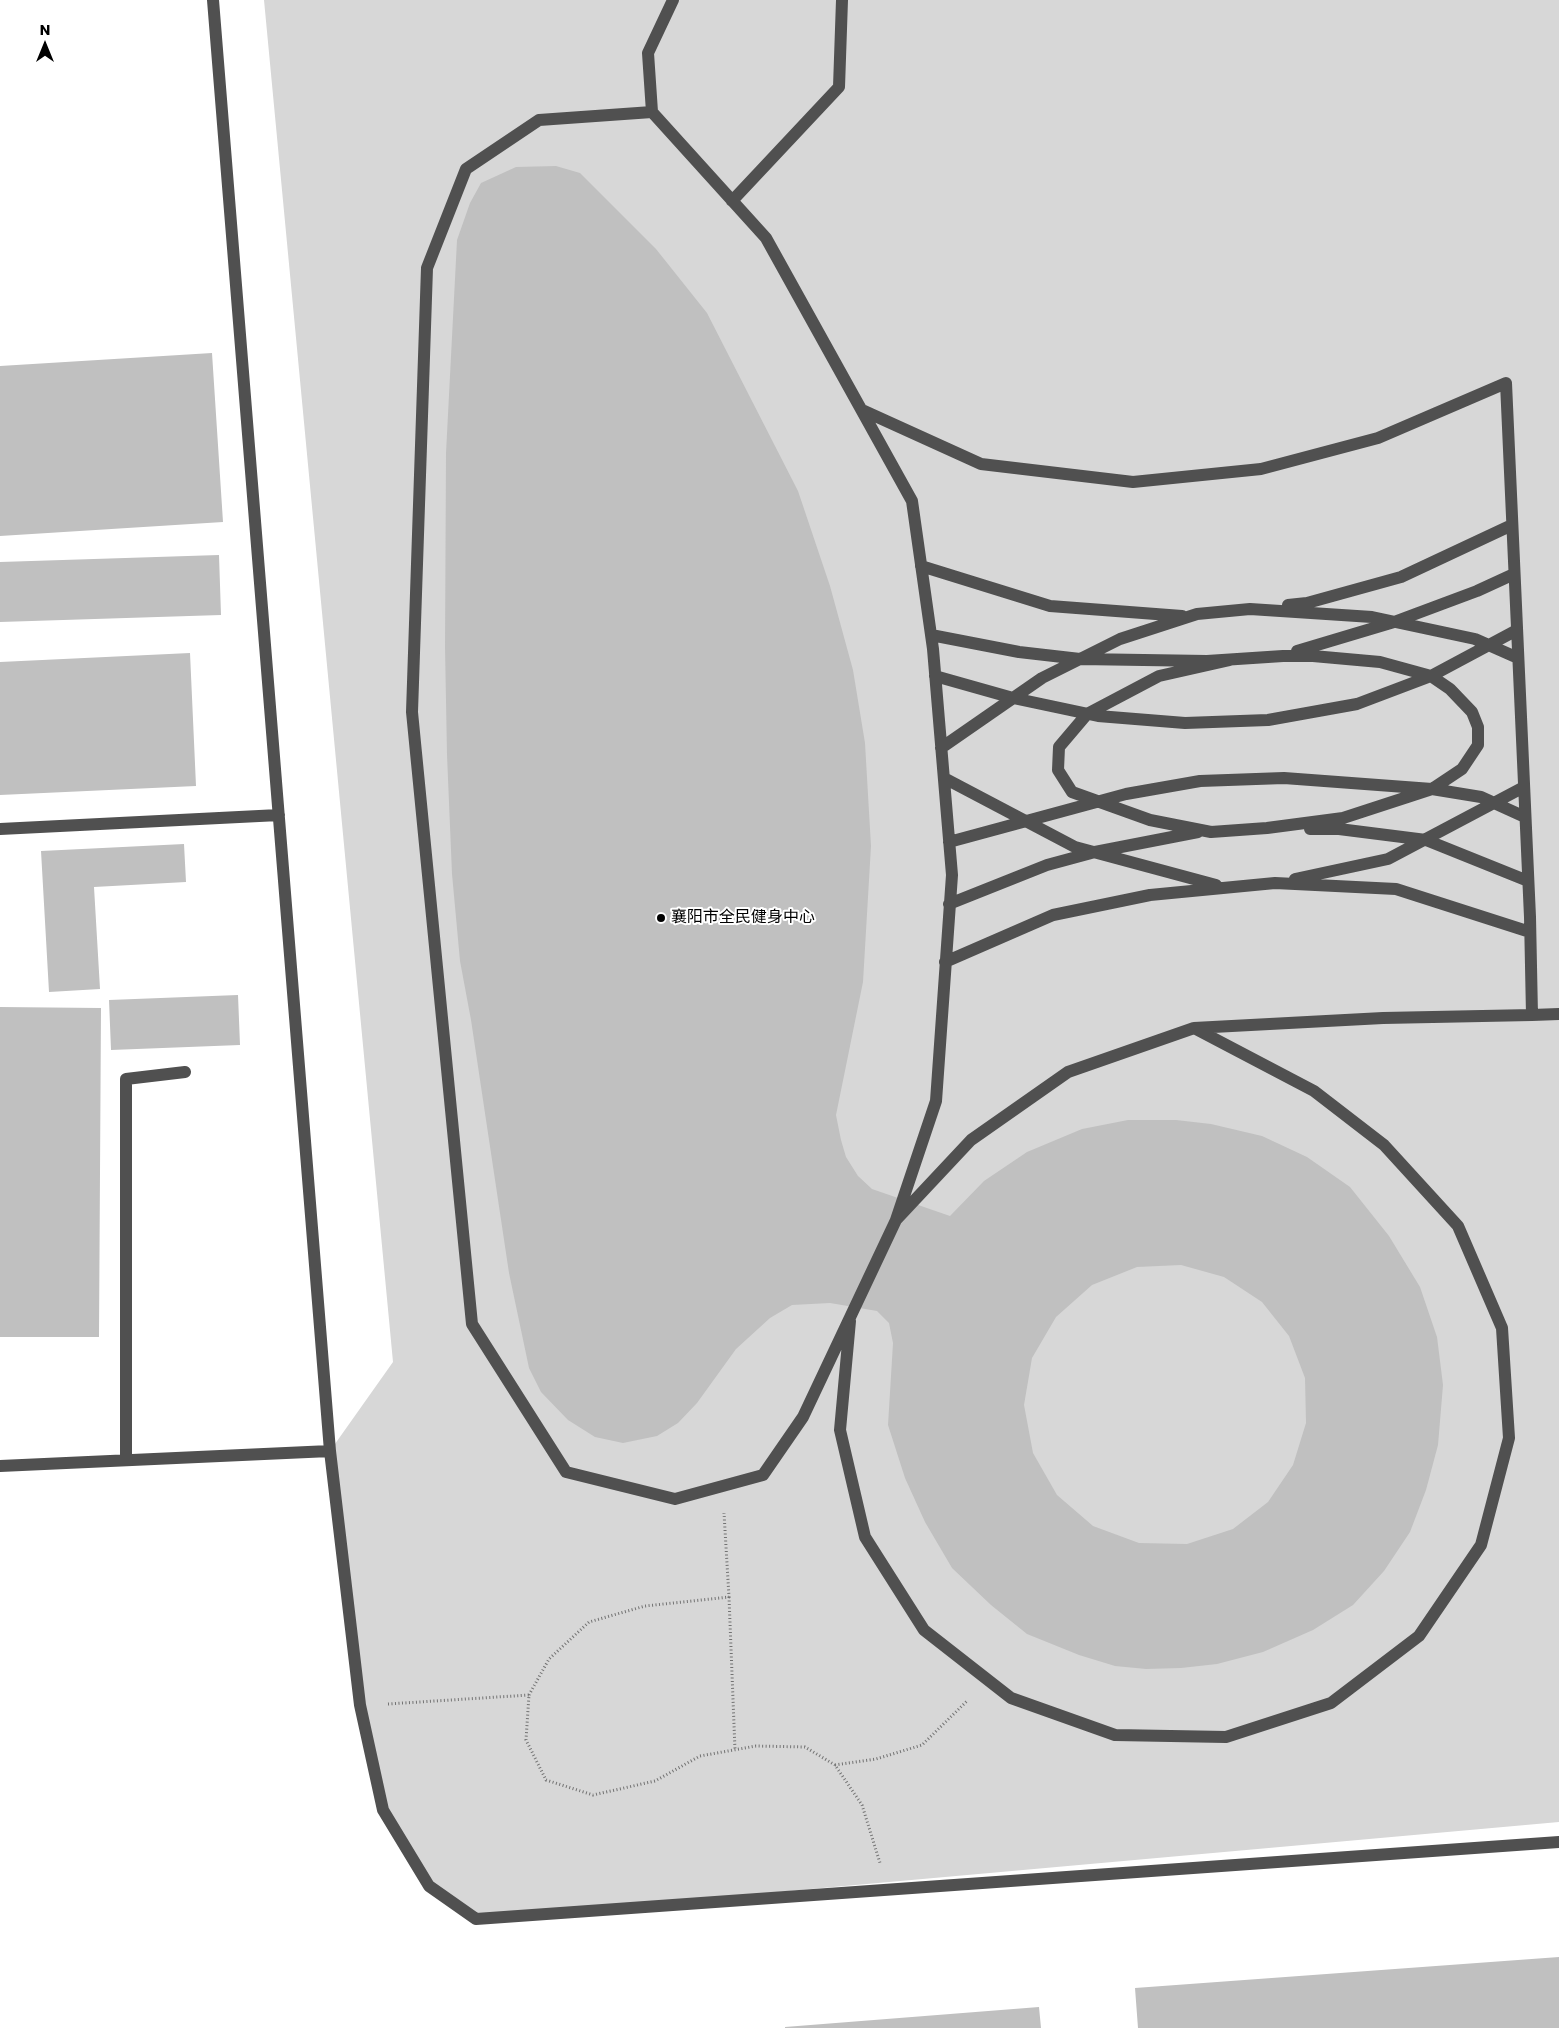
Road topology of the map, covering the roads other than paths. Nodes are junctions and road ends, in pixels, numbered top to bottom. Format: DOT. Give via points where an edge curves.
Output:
graph roads {
  1 [pos="213,0"];
  2 [pos="673,0"];
  3 [pos="842,0"];
  4 [pos="652,112"];
  5 [pos="732,201"];
  6 [pos="862,410"];
  7 [pos="1512,525"];
  8 [pos="921,566"];
  9 [pos="1514,574"];
  10 [pos="1250,609"];
  11 [pos="1197,614"];
  12 [pos="1394,622"];
  13 [pos="1516,630"];
  14 [pos="931,635"];
  15 [pos="1489,646"];
  16 [pos="1283,656"];
  17 [pos="1518,658"];
  18 [pos="1080,659"];
  19 [pos="1230,660"];
  20 [pos="935,676"];
  21 [pos="1431,676"];
  22 [pos="1012,698"];
  23 [pos="1087,714"];
  24 [pos="941,748"];
  25 [pos="944,778"];
  26 [pos="1524,787"];
  27 [pos="1432,789"];
  28 [pos="1097,802"];
  29 [pos="1494,802"];
  30 [pos="279,815"];
  31 [pos="1525,817"];
  32 [pos="1025,821"];
  33 [pos="1267,828"];
  34 [pos="0,829"];
  35 [pos="1211,832"];
  36 [pos="1426,840"];
  37 [pos="949,842"];
  38 [pos="1095,852"];
  39 [pos="1528,881"];
  40 [pos="1275,883"];
  41 [pos="1224,887"];
  42 [pos="949,904"];
  43 [pos="1530,932"];
  44 [pos="945,962"];
  45 [pos="1559,1014"];
  46 [pos="1532,1015"];
  47 [pos="1194,1028"];
  48 [pos="185,1072"];
  49 [pos="896,1220"];
  50 [pos="850,1321"];
  51 [pos="330,1451"];
  52 [pos="126,1460"];
  53 [pos="0,1466"];
  54 [pos="1559,1842"];
  1 -- 30 [label="street"];
  2 -- 4 [label="street" via="648,53"];
  3 -- 5 [label="street" via="838,87"];
  4 -- 5 [label="street"];
  4 -- 50 [label="street" via="539,120 466,169 427,268 412,712 472,1324 566,1472 675,1499 763,1475 803,1417"];
  5 -- 6 [label="street" via="766,238"];
  6 -- 7 [label="street" via="981,464 1133,482 1261,469 1378,438 1506,383"];
  6 -- 8 [label="street" via="912,500"];
  7 -- 9 [label="street"];
  7 -- 10 [label="street" via="1401,577 1308,603"];
  8 -- 11 [label="street" via="1050,606 1178,616"];
  8 -- 14 [label="street"];
  9 -- 12 [label="street" via="1477,592"];
  9 -- 13 [label="street"];
  10 -- 11 [label="street"];
  10 -- 12 [label="street" via="1372,617"];
  11 -- 18 [label="street" via="1120,639"];
  12 -- 15 [label="street" via="1475,639"];
  12 -- 16 [label="street"];
  13 -- 15 [label="street"];
  13 -- 17 [label="street"];
  14 -- 18 [label="street" via="1019,652"];
  14 -- 20 [label="street"];
  15 -- 17 [label="street"];
  15 -- 21 [label="street"];
  16 -- 19 [label="street"];
  16 -- 21 [label="street" via="1380,662"];
  17 -- 26 [label="street"];
  18 -- 19 [label="street"];
  18 -- 22 [label="street"];
  19 -- 23 [label="street" via="1159,676"];
  20 -- 22 [label="street"];
  20 -- 24 [label="street"];
  21 -- 23 [label="street" via="1357,704 1268,720 1185,723"];
  21 -- 27 [label="street" via="1450,689 1472,712 1478,728 1478,745 1462,769"];
  22 -- 23 [label="street"];
  22 -- 24 [label="street"];
  23 -- 28 [label="street" via="1059,747 1058,770 1072,792"];
  24 -- 25 [label="street"];
  25 -- 32 [label="street"];
  25 -- 37 [label="street"];
  26 -- 29 [label="street"];
  26 -- 31 [label="street"];
  27 -- 28 [label="street" via="1284,778 1200,781"];
  27 -- 29 [label="street"];
  27 -- 33 [label="street" via="1343,818"];
  28 -- 32 [label="street"];
  28 -- 35 [label="street" via="1150,820"];
  29 -- 31 [label="street"];
  29 -- 36 [label="street"];
  30 -- 34 [label="street"];
  30 -- 51 [label="street"];
  31 -- 39 [label="street"];
  32 -- 37 [label="street"];
  32 -- 38 [label="street" via="1075,847"];
  33 -- 35 [label="street"];
  33 -- 36 [label="street" via="1338,829"];
  35 -- 38 [label="street" via="1196,832"];
  36 -- 39 [label="street"];
  36 -- 40 [label="street" via="1388,860"];
  37 -- 42 [label="street" via="952,875"];
  38 -- 41 [label="street"];
  38 -- 42 [label="street" via="1047,865"];
  39 -- 43 [label="street"];
  40 -- 41 [label="street"];
  40 -- 43 [label="street" via="1396,889"];
  41 -- 44 [label="street" via="1150,895 1053,915"];
  42 -- 44 [label="street"];
  43 -- 46 [label="street"];
  44 -- 49 [label="street" via="936,1101"];
  45 -- 46 [label="street"];
  46 -- 47 [label="street" via="1383,1018"];
  47 -- 49 [label="street" via="1068,1072 971,1140"];
  47 -- 50 [label="street" via="1314,1091 1384,1145 1458,1226 1502,1328 1509,1438 1481,1545 1419,1636 1331,1703 1226,1737 1115,1735 1011,1698 924,1630 865,1537 840,1430"];
  48 -- 52 [label="street" via="126,1079"];
  49 -- 50 [label="street"];
  51 -- 52 [label="street"];
  51 -- 54 [label="street" via="360,1705 383,1810 429,1886 476,1919"];
  52 -- 53 [label="street"];
}
